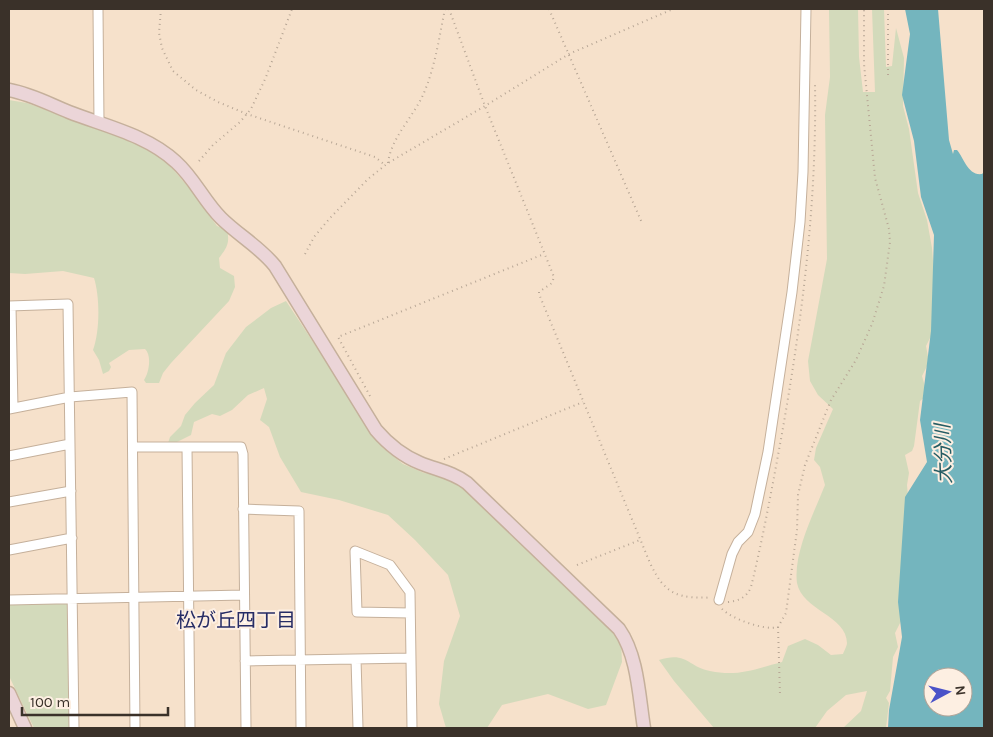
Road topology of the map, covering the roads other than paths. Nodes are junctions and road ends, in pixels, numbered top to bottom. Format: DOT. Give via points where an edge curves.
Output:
graph roads {
  1 [pos="98,9"];
  2 [pos="806,9"];
  3 [pos="9,90"];
  4 [pos="99,123"];
  5 [pos="10,306"];
  6 [pos="70,397"];
  7 [pos="11,409"];
  8 [pos="70,444"];
  9 [pos="133,447"];
  10 [pos="188,447"];
  11 [pos="9,456"];
  12 [pos="71,491"];
  13 [pos="9,502"];
  14 [pos="244,509"];
  15 [pos="72,538"];
  16 [pos="9,550"];
  17 [pos="244,595"];
  18 [pos="189,596"];
  19 [pos="134,597"];
  20 [pos="73,598"];
  21 [pos="9,600"];
  22 [pos="719,600"];
  23 [pos="410,613"];
  24 [pos="411,658"];
  25 [pos="356,659"];
  26 [pos="301,660"];
  27 [pos="245,661"];
  28 [pos="9,693"];
  29 [pos="25,728"];
  30 [pos="74,728"];
  31 [pos="135,728"];
  32 [pos="190,728"];
  33 [pos="246,728"];
  34 [pos="301,728"];
  35 [pos="358,728"];
  36 [pos="412,728"];
  37 [pos="644,728"];
  1 -- 4 [label="street"];
  2 -- 22 [label="street" via="803,172 792,292 768,452 755,514 748,532 732,554"];
  3 -- 4 [label="street" via="27,93"];
  4 -- 37 [label="street" via="141,140 176,161 219,216 268,258 376,430 388,443 414,460 448,472 467,483 613,622 631,651"];
  5 -- 6 [label="street" via="68,304"];
  5 -- 7 [label="street"];
  6 -- 7 [label="street"];
  6 -- 8 [label="street"];
  6 -- 9 [label="street" via="132,392"];
  8 -- 11 [label="street"];
  8 -- 12 [label="street"];
  9 -- 10 [label="street"];
  9 -- 19 [label="street"];
  10 -- 14 [label="street" via="241,447"];
  10 -- 18 [label="street"];
  12 -- 13 [label="street"];
  12 -- 15 [label="street"];
  14 -- 17 [label="street"];
  14 -- 26 [label="street" via="299,511"];
  15 -- 16 [label="street"];
  15 -- 20 [label="street"];
  17 -- 18 [label="street"];
  17 -- 27 [label="street"];
  18 -- 19 [label="street"];
  18 -- 32 [label="street"];
  19 -- 20 [label="street"];
  19 -- 31 [label="street"];
  20 -- 21 [label="street"];
  20 -- 30 [label="street"];
  23 -- 23 [label="street" via="410,592 390,565 355,551 357,612"];
  23 -- 24 [label="street"];
  24 -- 25 [label="street"];
  24 -- 36 [label="street"];
  25 -- 26 [label="street"];
  25 -- 35 [label="street"];
  26 -- 27 [label="street"];
  26 -- 34 [label="street"];
  27 -- 33 [label="street"];
  28 -- 29 [label="street"];
}
